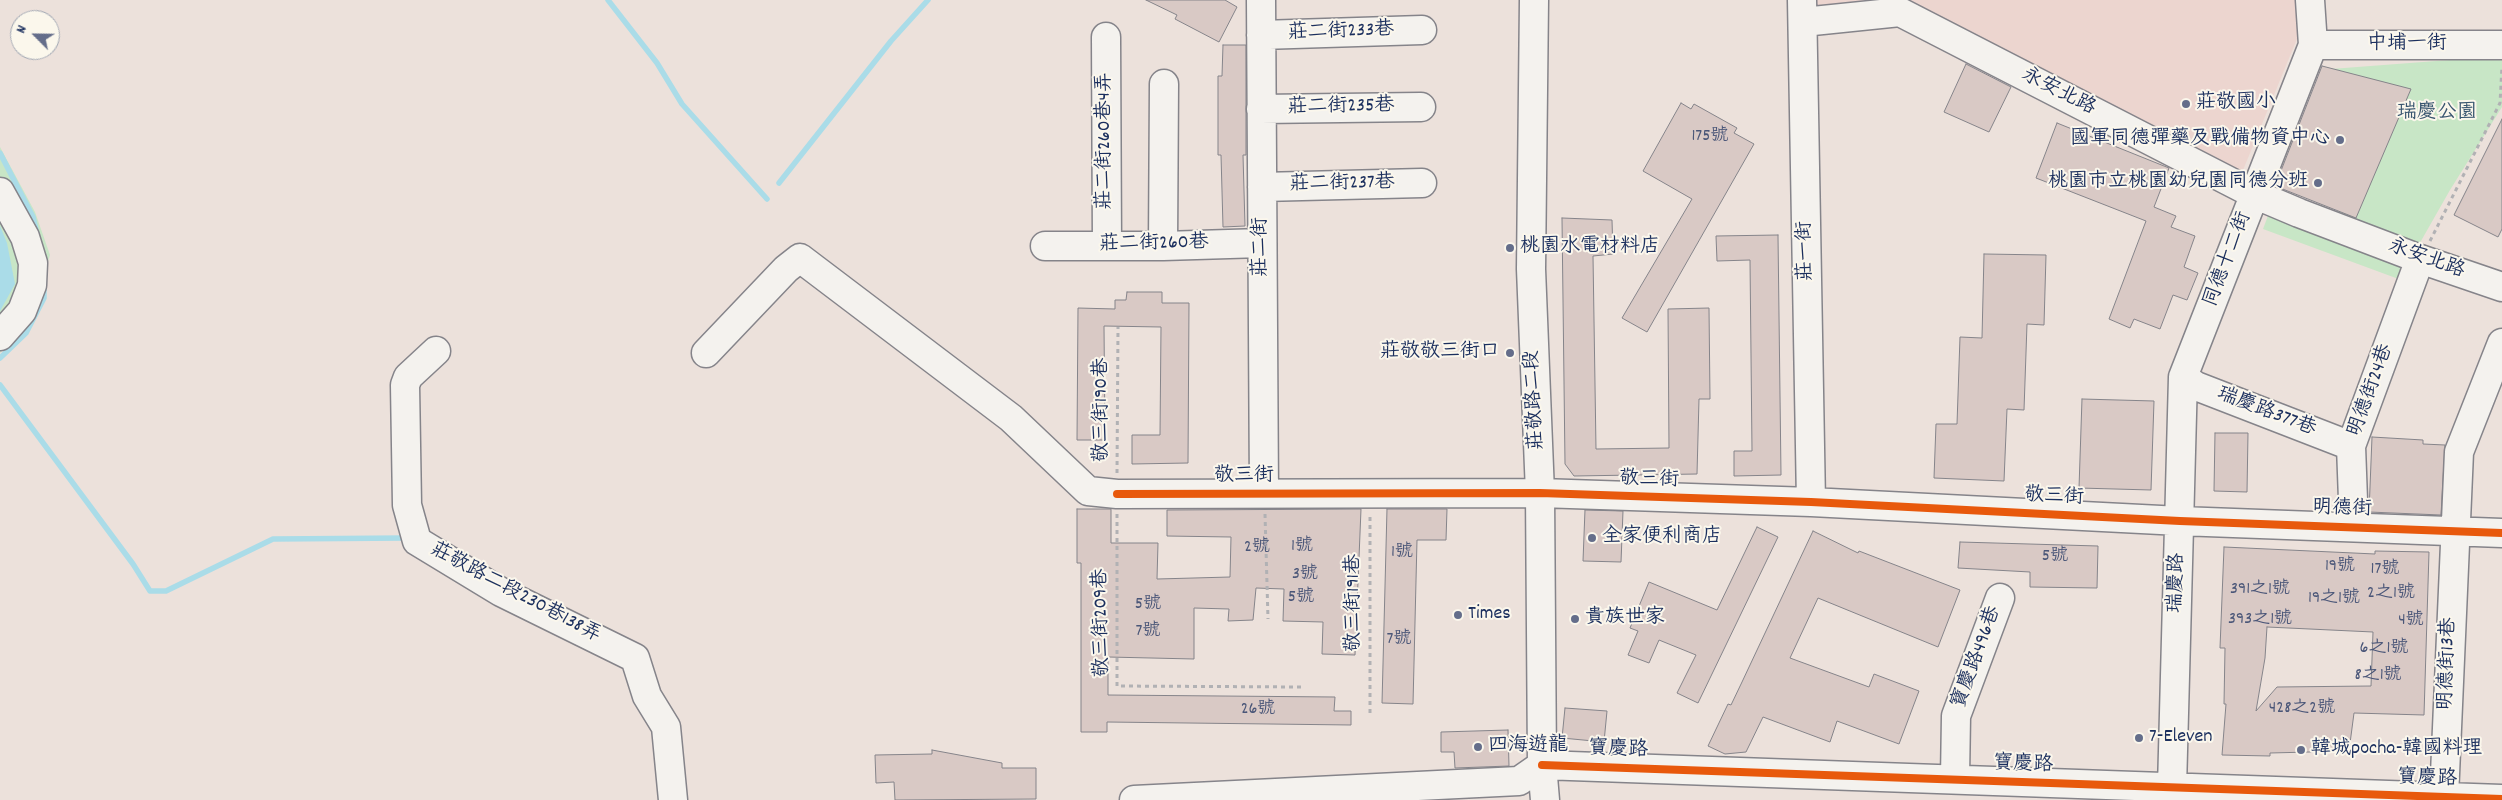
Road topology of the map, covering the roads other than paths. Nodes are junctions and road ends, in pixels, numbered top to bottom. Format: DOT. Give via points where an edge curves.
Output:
graph roads {
  1 [pos="1260,0"];
  2 [pos="1534,0"];
  3 [pos="2310,0"];
  4 [pos="1803,11"];
  5 [pos="1422,30"];
  6 [pos="1106,36"];
  7 [pos="1261,36"];
  8 [pos="2313,45"];
  9 [pos="2502,45"];
  10 [pos="1164,84"];
  11 [pos="1421,107"];
  12 [pos="1261,110"];
  13 [pos="1422,183"];
  14 [pos="1262,187"];
  15 [pos="0,192"];
  16 [pos="2254,194"];
  17 [pos="1262,243"];
  18 [pos="1045,246"];
  19 [pos="1107,246"];
  20 [pos="1163,246"];
  21 [pos="2420,259"];
  22 [pos="2502,287"];
  23 [pos="0,336"];
  24 [pos="2502,342"];
  25 [pos="436,351"];
  26 [pos="706,353"];
  27 [pos="2183,377"];
  28 [pos="2351,446"];
  29 [pos="1540,493"];
  30 [pos="1264,494"];
  31 [pos="1811,502"];
  32 [pos="2180,521"];
  33 [pos="2354,527"];
  34 [pos="2454,531"];
  35 [pos="2502,533"];
  36 [pos="2000,598"];
  37 [pos="1542,765"];
  38 [pos="1955,778"];
  39 [pos="2172,788"];
  40 [pos="2444,797"];
  41 [pos="2499,799"];
  42 [pos="673,800"];
  43 [pos="1134,800"];
  44 [pos="1545,800"];
  1 -- 7 [label="street, 莊二街"];
  2 -- 29 [label="street, 莊敬路二段" via="1530,269"];
  3 -- 8 [label="street, 同德十二街"];
  4 -- 16 [label="street, 永安北路" via="1900,12"];
  4 -- 31 [label="street, 莊一街"];
  5 -- 7 [label="street, 莊二街233巷"];
  6 -- 19 [label="street, 莊二街260巷4弄"];
  7 -- 12 [label="street, 莊二街"];
  8 -- 9 [label="street, 中埔一街"];
  8 -- 16 [label="street, 同德十二街"];
  10 -- 20 [label="street"];
  11 -- 12 [label="street, 莊二街235巷"];
  12 -- 14 [label="street, 莊二街"];
  13 -- 14 [label="street, 莊二街237巷"];
  14 -- 17 [label="street, 莊二街"];
  15 -- 23 [label="street" via="25,237 33,263 32,285 22,311"];
  16 -- 21 [label="street, 永安北路"];
  16 -- 27 [label="street, 同德十二街"];
  17 -- 20 [label="street, 莊二街260巷"];
  17 -- 30 [label="street, 莊二街"];
  18 -- 19 [label="street, 莊二街260巷"];
  19 -- 20 [label="street, 莊二街260巷"];
  21 -- 22 [label="street, 永安北路"];
  21 -- 28 [label="street, 明德街24巷"];
  24 -- 34 [label="street, 明德街13巷" via="2459,452"];
  25 -- 42 [label="street, 莊敬路二段230巷138弄" via="408,377 405,385 407,505 418,541 501,592 634,658 647,696 666,727"];
  26 -- 30 [label="street, 敬三街" via="800,258 1011,418 1088,491 1117,494"];
  27 -- 28 [label="street, 瑞慶路377巷" via="2196,386"];
  27 -- 32 [label="street, 瑞慶路"];
  28 -- 33 [label="street, 明德街24巷"];
  29 -- 30 [label="street, 敬三街"];
  29 -- 31 [label="street, 敬三街"];
  29 -- 37 [label="street, 莊敬路二段"];
  31 -- 32 [label="street, 敬三街"];
  32 -- 33 [label="street, 明德街"];
  32 -- 39 [label="street, 瑞慶路"];
  33 -- 34 [label="street, 明德街"];
  34 -- 35 [label="street, 明德街"];
  34 -- 40 [label="street, 明德街13巷"];
  36 -- 38 [label="street, 寶慶路496巷" via="1956,716"];
  37 -- 38 [label="street, 寶慶路"];
  37 -- 43 [label="street" via="1519,781"];
  37 -- 44 [label="street, 莊敬路二段"];
  38 -- 39 [label="street, 寶慶路"];
  39 -- 40 [label="street, 寶慶路"];
  40 -- 41 [label="street, 寶慶路"];
}
